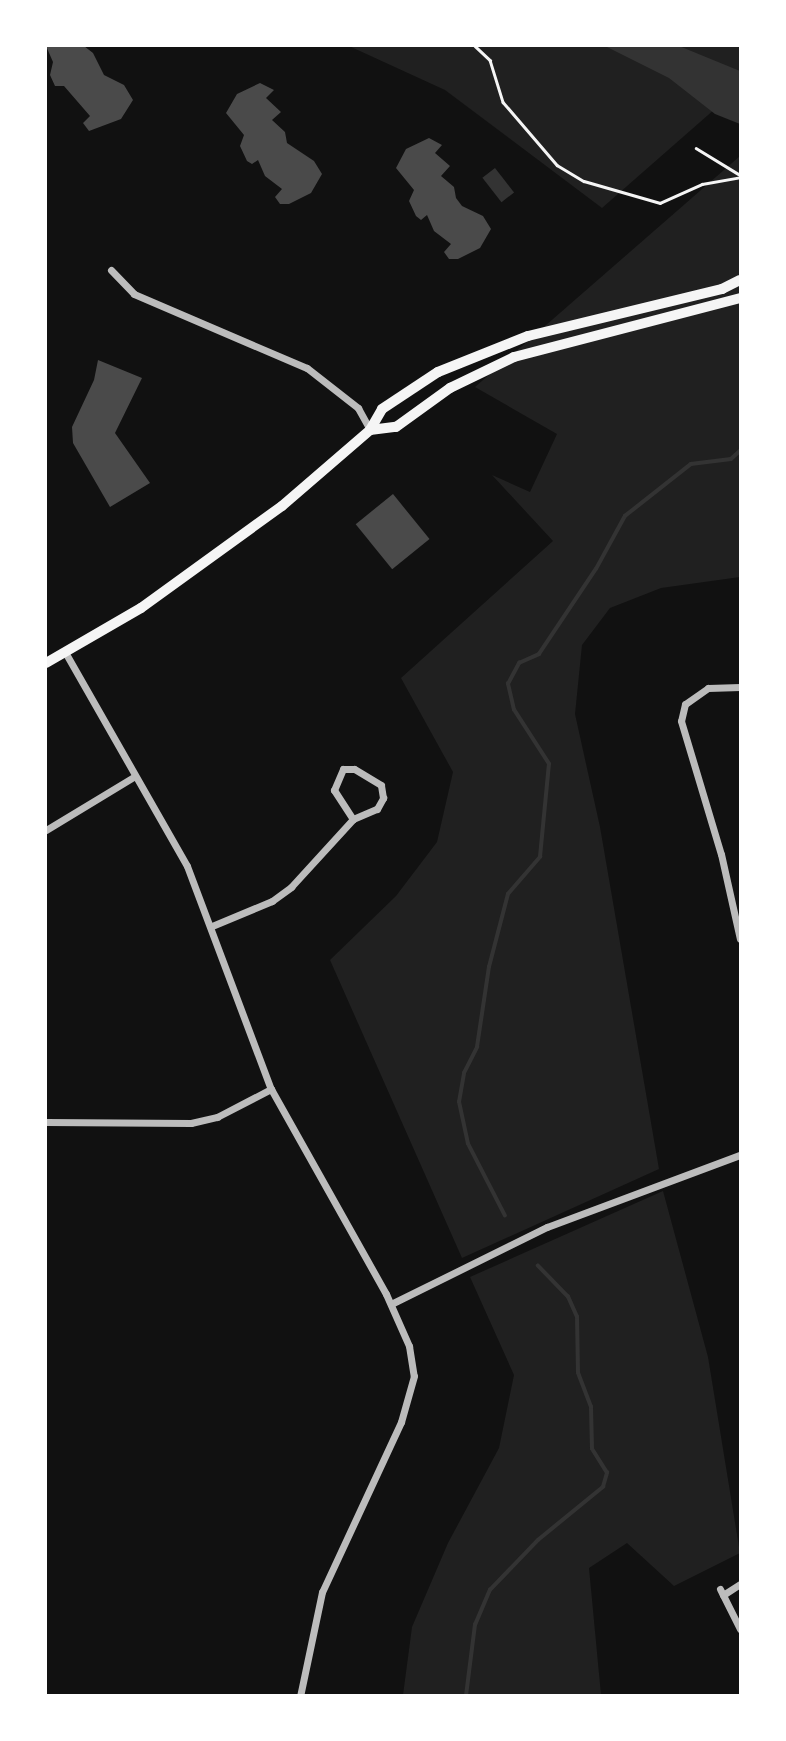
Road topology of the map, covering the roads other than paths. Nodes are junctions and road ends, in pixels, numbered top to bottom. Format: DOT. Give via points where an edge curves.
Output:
graph roads {
  1 [pos="111,270"];
  2 [pos="740,280"];
  3 [pos="740,298"];
  4 [pos="370,430"];
  5 [pos="65,652"];
  6 [pos="46,663"];
  7 [pos="740,687"];
  8 [pos="135,776"];
  9 [pos="353,819"];
  10 [pos="46,830"];
  11 [pos="212,926"];
  12 [pos="740,939"];
  13 [pos="271,1088"];
  14 [pos="46,1122"];
  15 [pos="740,1155"];
  16 [pos="391,1304"];
  17 [pos="740,1584"];
  18 [pos="740,1629"];
  19 [pos="300,1696"];
  1 -- 4 [label="street" via="134,294 307,368 358,408"];
  2 -- 4 [label="main road" via="722,289 485,350 438,372 382,409"];
  3 -- 4 [label="main road" via="514,357 450,388 396,427"];
  4 -- 5 [label="main road" via="250,529 141,608"];
  5 -- 6 [label="main road"];
  5 -- 8 [label="street"];
  7 -- 12 [label="street" via="708,688 685,704 681,722 721,854"];
  8 -- 10 [label="street"];
  8 -- 11 [label="street" via="187,866"];
  9 -- 9 [label="street" via="377,809 383,798 381,785 354,769 342,769 334,790"];
  9 -- 11 [label="street" via="291,887 272,901"];
  11 -- 13 [label="street"];
  13 -- 14 [label="street" via="217,1117 191,1123"];
  13 -- 16 [label="street"];
  15 -- 16 [label="street" via="547,1227"];
  16 -- 19 [label="street" via="409,1346 414,1376 401,1422 322,1592"];
  17 -- 18 [label="street" via="722,1592"];
}
